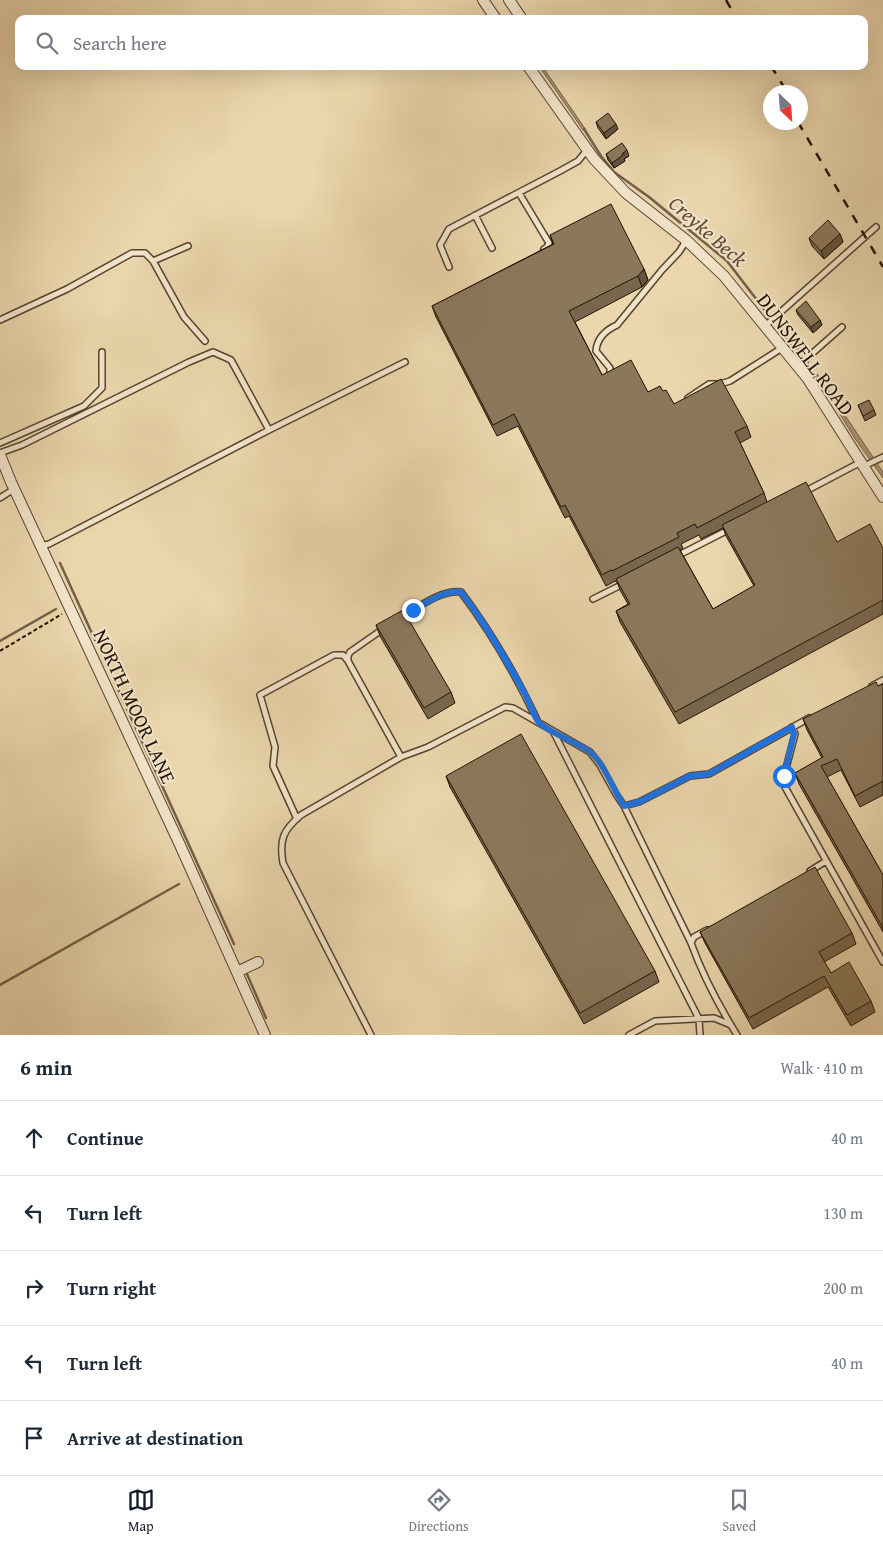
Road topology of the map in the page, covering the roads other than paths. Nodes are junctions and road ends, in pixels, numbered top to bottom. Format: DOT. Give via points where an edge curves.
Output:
graph roads {
  1 [pos="483,0"];
  2 [pos="510,0"];
  3 [pos="493,15"];
  4 [pos="519,15"];
  5 [pos="531,70"];
  6 [pos="587,150"];
  7 [pos="519,193"];
  8 [pos="475,215"];
  9 [pos="876,227"];
  10 [pos="686,240"];
  11 [pos="188,246"];
  12 [pos="492,248"];
  13 [pos="540,251"];
  14 [pos="153,261"];
  15 [pos="449,267"];
  16 [pos="0,320"];
  17 [pos="768,324"];
  18 [pos="842,326"];
  19 [pos="204,341"];
  20 [pos="783,348"];
  21 [pos="102,352"];
  22 [pos="405,362"];
  23 [pos="800,364"];
  24 [pos="610,377"];
  25 [pos="688,398"];
  26 [pos="269,430"];
  27 [pos="0,443"];
  28 [pos="0,454"];
  29 [pos="881,458"];
  30 [pos="865,464"];
  31 [pos="14,489"];
  32 [pos="801,493"];
  33 [pos="883,497"];
  34 [pos="0,498"];
  35 [pos="732,528"];
  36 [pos="41,546"];
  37 [pos="671,560"];
  38 [pos="628,582"];
  39 [pos="593,599"];
  40 [pos="396,621"];
  41 [pos="387,626"];
  42 [pos="348,661"];
  43 [pos="883,680"];
  44 [pos="865,689"];
  45 [pos="814,715"];
  46 [pos="538,722"];
  47 [pos="792,727"];
  48 [pos="552,730"];
  49 [pos="402,757"];
  50 [pos="624,806"];
  51 [pos="297,819"];
  52 [pos="826,861"];
  53 [pos="804,874"];
  54 [pos="710,928"];
  55 [pos="691,943"];
  56 [pos="258,962"];
  57 [pos="883,962"];
  58 [pos="236,972"];
  59 [pos="699,1019"];
  60 [pos="731,1026"];
  61 [pos="265,1035"];
  62 [pos="371,1035"];
  63 [pos="629,1035"];
  64 [pos="700,1035"];
  65 [pos="737,1035"];
  1 -- 3 [label="street"];
  2 -- 4 [label="street"];
  5 -- 6 [label="street, DUNSWELL ROAD"];
  6 -- 7 [label="lane" via="578,161"];
  6 -- 10 [label="street, DUNSWELL ROAD" via="626,193"];
  7 -- 8 [label="lane"];
  7 -- 13 [label="lane" via="549,243"];
  8 -- 12 [label="lane"];
  8 -- 15 [label="lane" via="449,229 444,237 440,245"];
  9 -- 17 [label="lane"];
  10 -- 17 [label="street, DUNSWELL ROAD"];
  10 -- 24 [label="lane" via="623,318 607,329 596,345 596,350 610,368"];
  11 -- 14 [label="lane"];
  14 -- 16 [label="lane" via="145,253 132,253 67,289"];
  14 -- 19 [label="lane" via="184,317"];
  17 -- 20 [label="street, DUNSWELL ROAD"];
  18 -- 23 [label="lane"];
  20 -- 23 [label="street, DUNSWELL ROAD"];
  20 -- 25 [label="lane" via="730,381 709,384"];
  21 -- 27 [label="lane" via="102,388 84,406"];
  22 -- 26 [label="lane"];
  23 -- 30 [label="street, DUNSWELL ROAD"];
  26 -- 28 [label="lane" via="231,360 213,352"];
  26 -- 36 [label="lane"];
  28 -- 31 [label="street, NORTH MOOR LANE"];
  29 -- 30 [label="lane"];
  30 -- 32 [label="lane"];
  30 -- 33 [label="street, DUNSWELL ROAD"];
  31 -- 34 [label="lane"];
  31 -- 36 [label="street, NORTH MOOR LANE"];
  35 -- 37 [label="lane"];
  36 -- 58 [label="street, NORTH MOOR LANE"];
  38 -- 39 [label="lane"];
  40 -- 46 [label="lane" via="434,598 452,591 461,592 494,641"];
  41 -- 42 [label="lane" via="350,652"];
  42 -- 49 [label="lane"];
  42 -- 51 [label="lane" via="343,655 334,656 260,695 275,747 273,766"];
  43 -- 44 [label="lane"];
  45 -- 47 [label="lane"];
  46 -- 48 [label="lane"];
  46 -- 49 [label="lane" via="505,707"];
  47 -- 50 [label="lane" via="709,774 690,776 639,802"];
  47 -- 52 [label="lane" via="794,734 784,776 785,787"];
  48 -- 50 [label="lane" via="590,752"];
  48 -- 59 [label="lane"];
  49 -- 51 [label="lane"];
  50 -- 55 [label="lane"];
  51 -- 62 [label="lane" via="283,836 280,848 283,863"];
  52 -- 53 [label="lane"];
  52 -- 57 [label="lane"];
  54 -- 55 [label="lane" via="694,937"];
  55 -- 60 [label="lane"];
  56 -- 58 [label="street"];
  58 -- 61 [label="street, NORTH MOOR LANE"];
  59 -- 60 [label="lane" via="714,1018"];
  59 -- 63 [label="lane" via="655,1021"];
  59 -- 64 [label="lane"];
  60 -- 65 [label="lane"];
}
